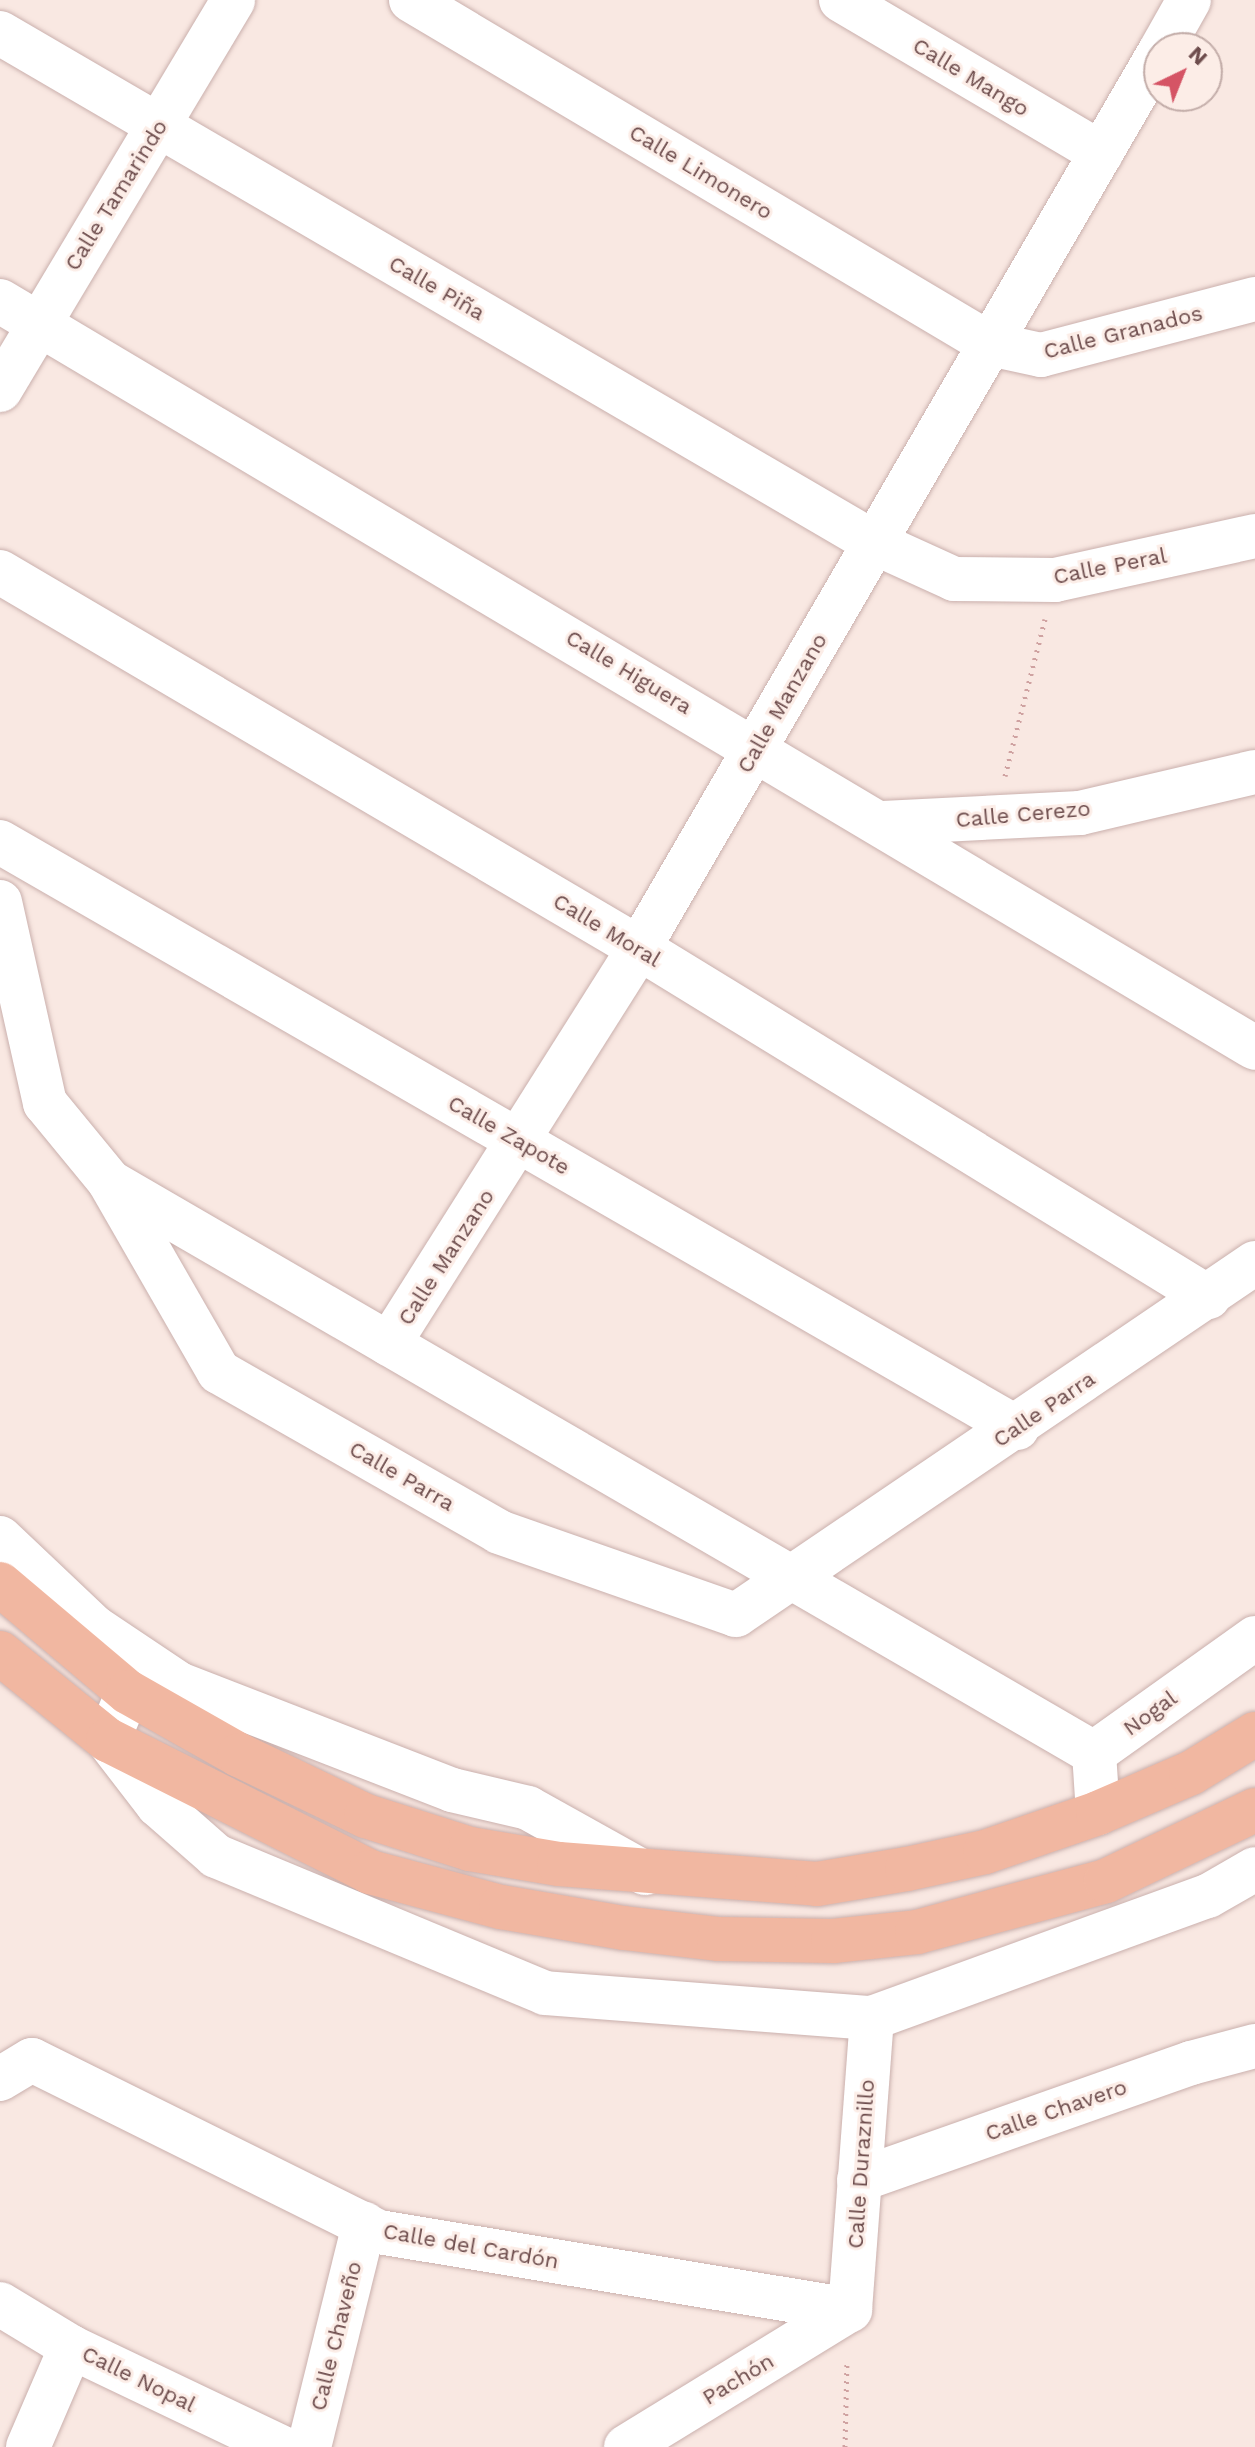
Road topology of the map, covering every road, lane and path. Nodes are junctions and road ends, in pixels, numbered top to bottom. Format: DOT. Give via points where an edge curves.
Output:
graph roads {
  1 [pos="233,0"];
  2 [pos="411,0"];
  3 [pos="841,0"];
  4 [pos="1189,0"];
  5 [pos="1170,32"];
  6 [pos="0,33"];
  7 [pos="1143,80"];
  8 [pos="159,126"];
  9 [pos="1101,153"];
  10 [pos="1255,299"];
  11 [pos="18,312"];
  12 [pos="990,344"];
  13 [pos="0,390"];
  14 [pos="1255,536"];
  15 [pos="875,543"];
  16 [pos="0,572"];
  17 [pos="1055,580"];
  18 [pos="756,747"];
  19 [pos="1255,772"];
  20 [pos="995,817"];
  21 [pos="883,823"];
  22 [pos="0,842"];
  23 [pos="0,902"];
  24 [pos="639,948"];
  25 [pos="1255,1048"];
  26 [pos="522,1142"];
  27 [pos="109,1181"];
  28 [pos="1255,1263"];
  29 [pos="1208,1297"];
  30 [pos="389,1344"];
  31 [pos="1017,1428"];
  32 [pos="0,1538"];
  33 [pos="792,1579"];
  34 [pos="0,1584"];
  35 [pos="1255,1638"];
  36 [pos="3,1661"];
  37 [pos="128,1692"];
  38 [pos="1255,1734"];
  39 [pos="108,1740"];
  40 [pos="1094,1753"];
  41 [pos="1098,1813"];
  42 [pos="1240,1819"];
  43 [pos="1254,1870"];
  44 [pos="645,1873"];
  45 [pos="872,2018"];
  46 [pos="1255,2046"];
  47 [pos="16,2069"];
  48 [pos="859,2180"];
  49 [pos="364,2224"];
  50 [pos="0,2304"];
  51 [pos="850,2310"];
  52 [pos="71,2347"];
  53 [pos="28,2447"];
  54 [pos="281,2447"];
  55 [pos="309,2447"];
  56 [pos="626,2447"];
  57 [pos="845,2447"];
  1 -- 8 [label="street, Calle Tamarindo"];
  2 -- 12 [label="street, Calle Limonero"];
  3 -- 9 [label="street, Calle Mango"];
  4 -- 5 [label="street, Calle Manzano"];
  6 -- 8 [label="street, Calle Piña"];
  7 -- 9 [label="street, Calle Manzano"];
  8 -- 11 [label="street, Calle Tamarindo"];
  8 -- 15 [label="street, Calle Piña"];
  9 -- 12 [label="street, Calle Manzano"];
  10 -- 12 [label="street, Calle Granados" via="1041,355"];
  11 -- 13 [label="street, Calle Tamarindo"];
  11 -- 18 [label="street, Calle Higuera"];
  12 -- 15 [label="street, Calle Manzano"];
  14 -- 17 [label="street, Calle Peral"];
  15 -- 17 [label="street, Calle Peral" via="954,579"];
  15 -- 18 [label="street, Calle Manzano"];
  16 -- 24 [label="street, Calle Moral"];
  17 -- 20 [label="path"];
  18 -- 21 [label="street, Calle Higuera"];
  18 -- 24 [label="street, Calle Manzano"];
  19 -- 20 [label="street, Calle Cerezo" via="1080,813"];
  20 -- 21 [label="street, Calle Cerezo"];
  21 -- 25 [label="street, Calle Higuera"];
  22 -- 26 [label="street, Calle Zapote"];
  23 -- 27 [label="street, Calle Parra" via="45,1103"];
  24 -- 26 [label="street, Calle Manzano"];
  24 -- 29 [label="street, Calle Moral"];
  26 -- 30 [label="street, Calle Manzano"];
  26 -- 31 [label="street, Calle Zapote"];
  27 -- 30 [label="street, Calle Parra"];
  27 -- 33 [label="street, Calle Parra" via="219,1372 499,1532 736,1615"];
  28 -- 29 [label="street, Calle Parra"];
  29 -- 31 [label="street, Calle Parra"];
  30 -- 33 [label="street, Calle Parra"];
  31 -- 33 [label="street, Calle Parra"];
  32 -- 44 [label="street" via="94,1627 179,1684 452,1790 528,1808"];
  33 -- 40 [label="street, Calle Parra"];
  34 -- 37 [label="main road"];
  35 -- 40 [label="street, Nogal"];
  36 -- 39 [label="main road"];
  37 -- 39 [label="street"];
  37 -- 44 [label="main road" via="239,1755 366,1816 470,1849"];
  38 -- 41 [label="main road" via="1191,1773"];
  39 -- 42 [label="main road" via="370,1872 501,1907 719,1939 833,1941 917,1932 1106,1881"];
  39 -- 45 [label="street" via="158,1805 216,1856 545,1993"];
  40 -- 41 [label="street"];
  41 -- 44 [label="main road" via="985,1852 817,1884"];
  42 -- 43 [label="street"];
  43 -- 45 [label="street" via="1208,1896"];
  45 -- 48 [label="street, Calle Duraznillo"];
  46 -- 48 [label="street, Calle Chavero" via="1191,2063"];
  47 -- 49 [label="street, Calle del Cardón"];
  48 -- 51 [label="street, Calle Duraznillo"];
  49 -- 51 [label="street, Calle del Cardón" via="379,2232"];
  49 -- 55 [label="street, Calle Chaveño"];
  50 -- 52 [label="street, Calle Nopal"];
  51 -- 56 [label="street, Pachón"];
  51 -- 57 [label="path"];
  52 -- 53 [label="street"];
  52 -- 54 [label="street, Calle Nopal"];
}
